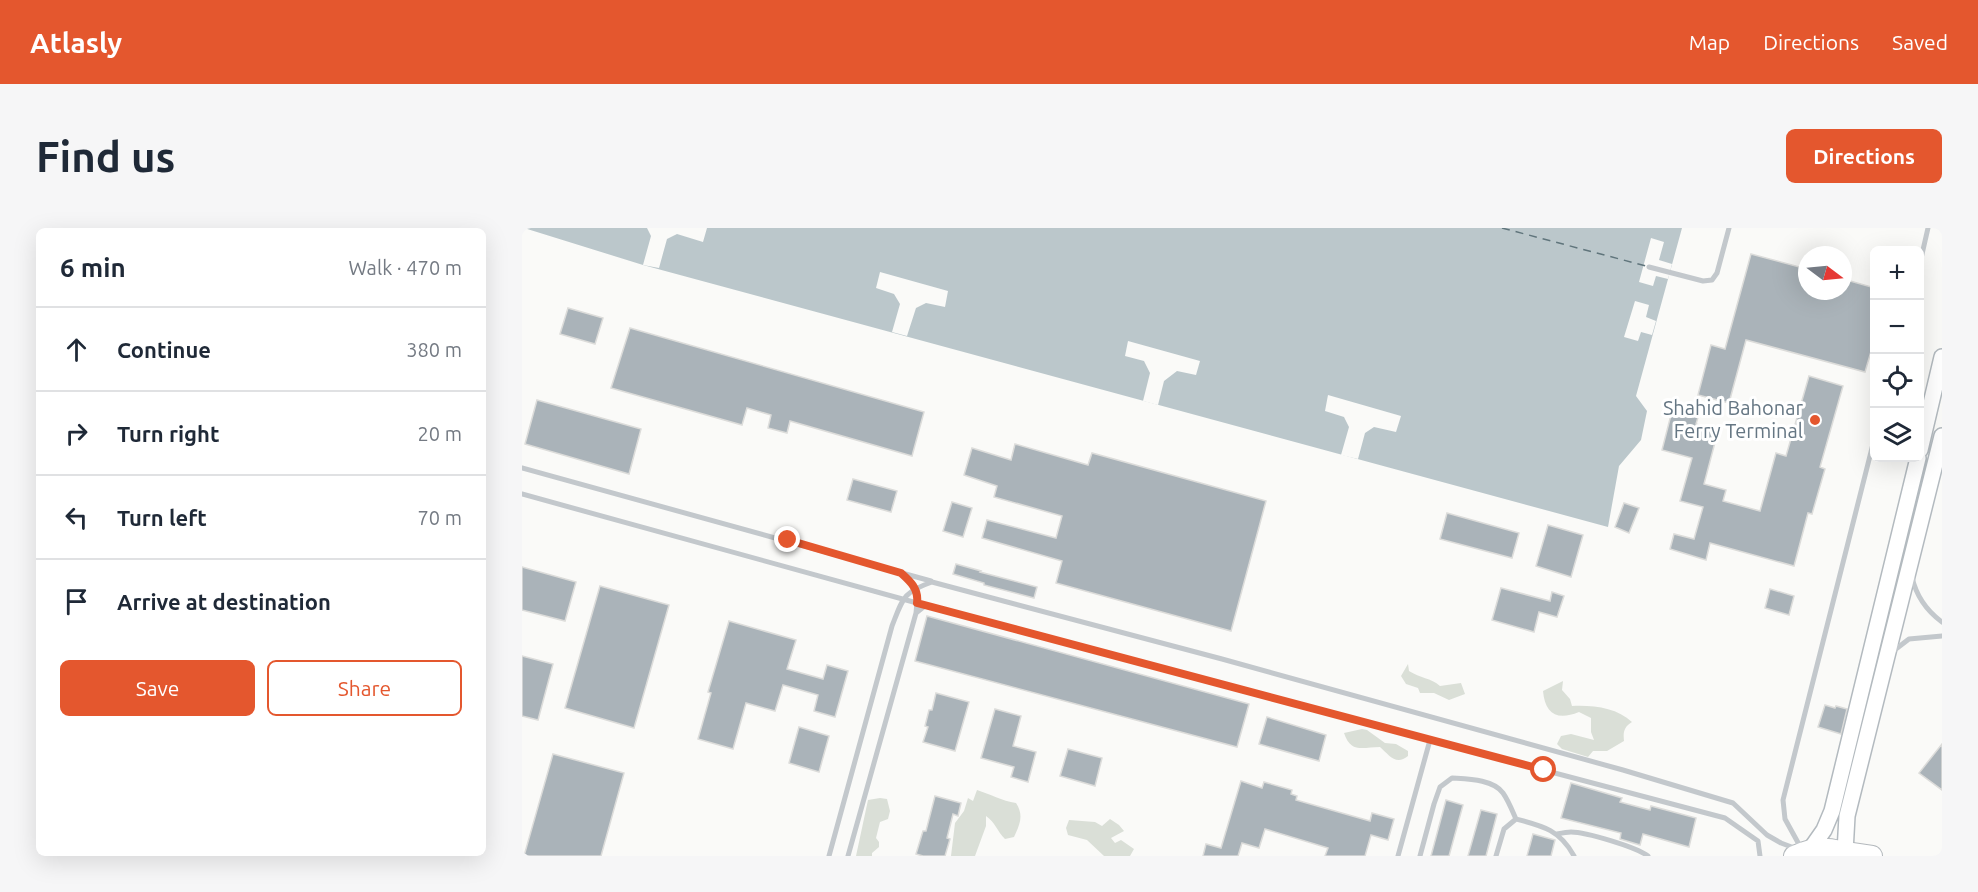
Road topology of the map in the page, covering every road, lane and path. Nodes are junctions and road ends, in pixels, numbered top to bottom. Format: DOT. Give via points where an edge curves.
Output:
graph roads {
  1 [pos="1729,228"];
  2 [pos="1928,228"];
  3 [pos="1924,246"];
  4 [pos="1649,267"];
  5 [pos="1942,357"];
  6 [pos="1924,433"];
  7 [pos="1942,436"];
  8 [pos="1870,460"];
  9 [pos="1917,462"];
  10 [pos="522,468"];
  11 [pos="522,494"];
  12 [pos="1910,567"];
  13 [pos="901,573"];
  14 [pos="932,582"];
  15 [pos="914,588"];
  16 [pos="903,599"];
  17 [pos="917,603"];
  18 [pos="926,605"];
  19 [pos="916,613"];
  20 [pos="1942,622"];
  21 [pos="1942,636"];
  22 [pos="1888,654"];
  23 [pos="1430,740"];
  24 [pos="1516,819"];
  25 [pos="1557,834"];
  26 [pos="1803,852"];
  27 [pos="1848,854"];
  28 [pos="829,856"];
  29 [pos="848,856"];
  30 [pos="1398,856"];
  31 [pos="1420,856"];
  32 [pos="1496,856"];
  33 [pos="1574,856"];
  34 [pos="1648,856"];
  35 [pos="1760,856"];
  36 [pos="1872,856"];
  1 -- 4 [label="lane" via="1712,280"];
  2 -- 3 [label="lane"];
  5 -- 6 [label="street"];
  7 -- 12 [label="street"];
  8 -- 26 [label="lane" via="1783,800 1785,819"];
  9 -- 26 [label="street" via="1832,811 1824,830"];
  10 -- 13 [label="lane"];
  11 -- 16 [label="lane"];
  12 -- 20 [label="lane" via="1915,587 1930,613"];
  12 -- 22 [label="street"];
  13 -- 14 [label="lane"];
  13 -- 15 [label="lane"];
  14 -- 15 [label="lane"];
  14 -- 26 [label="lane" via="1733,803 1767,834"];
  15 -- 16 [label="lane"];
  15 -- 17 [label="lane"];
  16 -- 17 [label="lane"];
  16 -- 28 [label="lane" via="892,626"];
  17 -- 18 [label="lane"];
  17 -- 19 [label="lane"];
  18 -- 19 [label="lane"];
  18 -- 23 [label="lane"];
  19 -- 29 [label="lane"];
  21 -- 22 [label="lane" via="1909,639"];
  22 -- 27 [label="street" via="1847,816"];
  23 -- 30 [label="lane"];
  23 -- 35 [label="lane" via="1725,818 1758,841"];
  24 -- 25 [label="lane"];
  24 -- 31 [label="lane" via="1502,790 1489,783 1452,778 1440,787"];
  24 -- 32 [label="lane" via="1504,829"];
  25 -- 33 [label="lane"];
  25 -- 34 [label="lane" via="1572,832"];
  26 -- 27 [label="highway" via="1822,848"];
  27 -- 36 [label="highway"];
}
